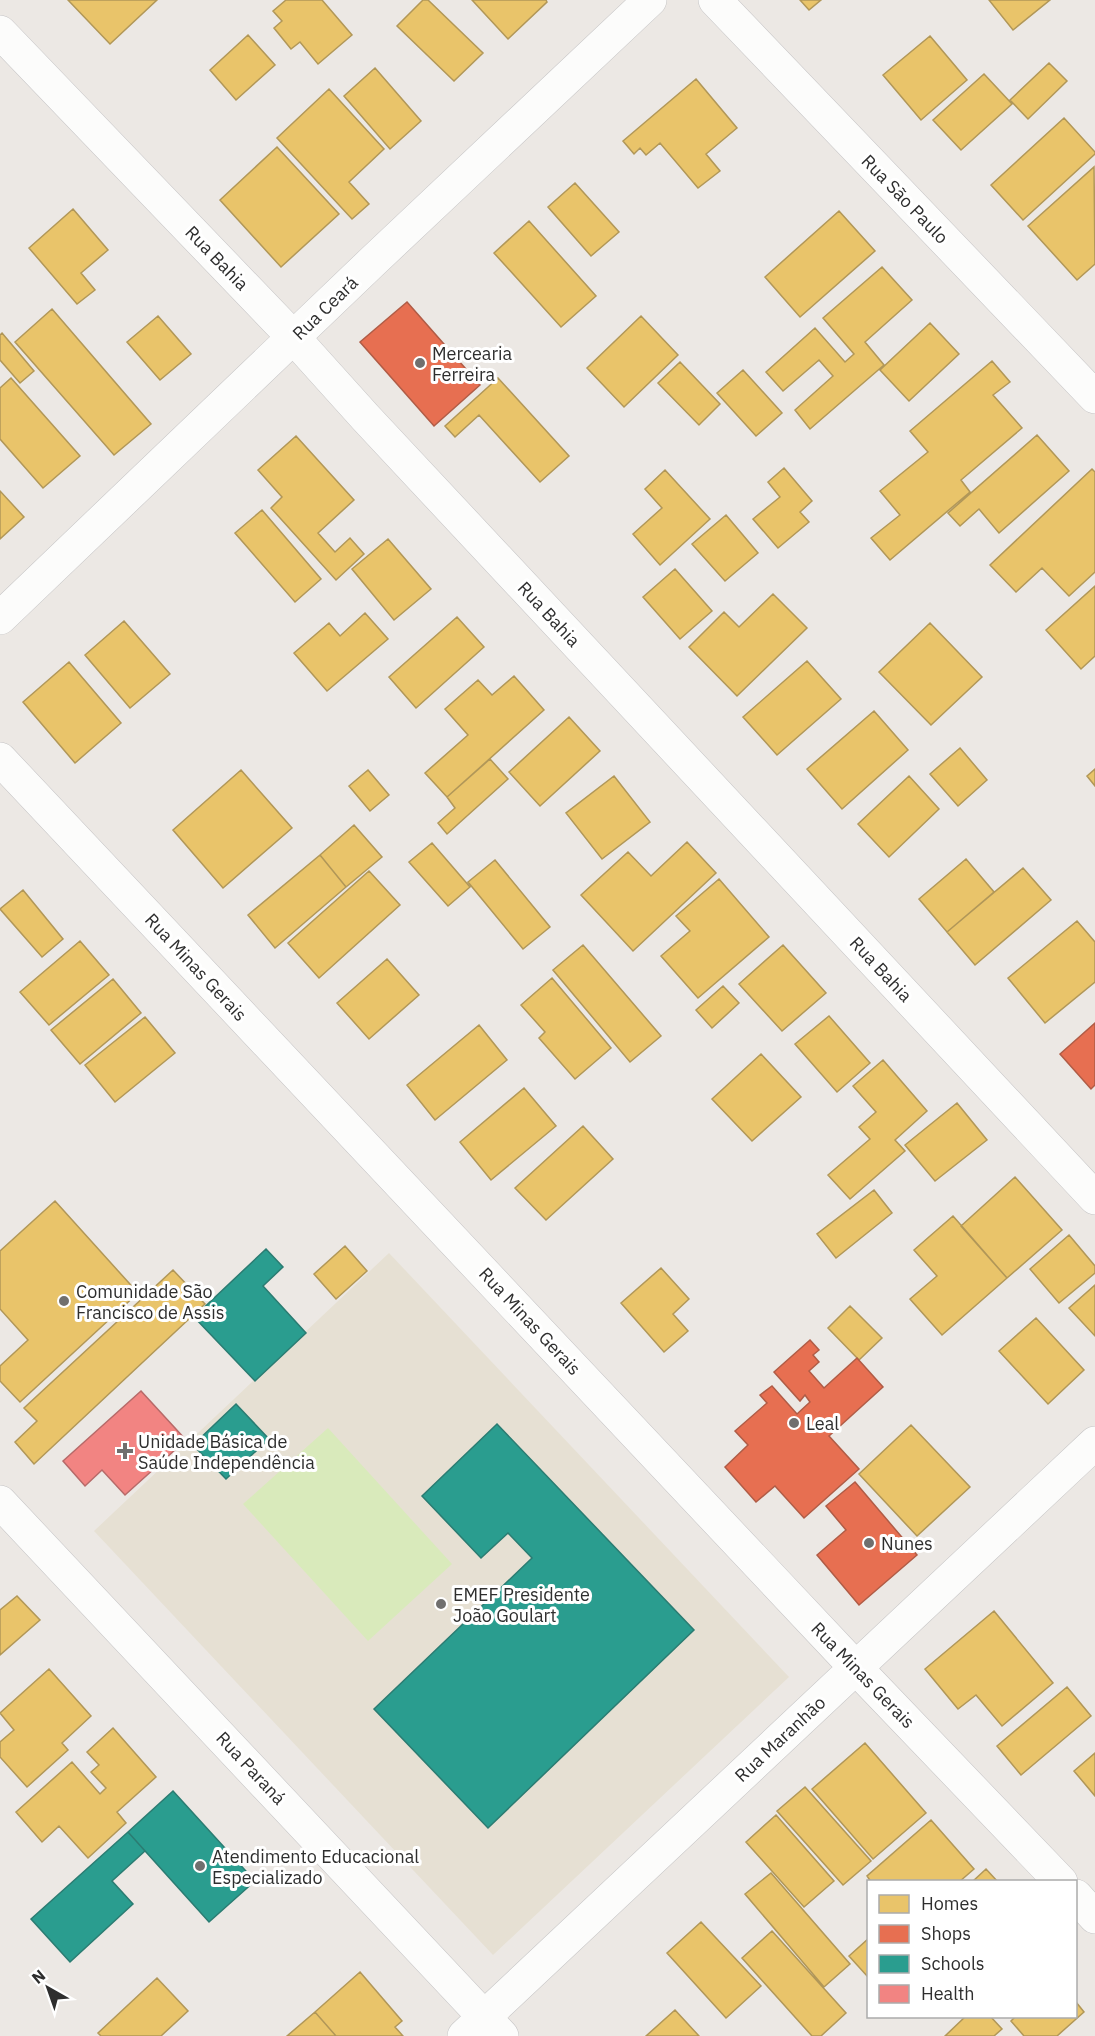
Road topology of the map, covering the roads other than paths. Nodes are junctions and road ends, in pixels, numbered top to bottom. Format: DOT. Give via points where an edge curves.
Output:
graph roads {
  1 [pos="650,0"];
  2 [pos="715,0"];
  3 [pos="0,32"];
  4 [pos="294,338"];
  5 [pos="1095,397"];
  6 [pos="0,618"];
  7 [pos="0,759"];
  8 [pos="1095,1198"];
  9 [pos="1095,1443"];
  10 [pos="0,1502"];
  11 [pos="856,1668"];
  12 [pos="1060,1880"];
  13 [pos="1077,1897"];
  14 [pos="1095,1917"];
  15 [pos="484,2030"];
  1 -- 4 [label="street, Rua Ceará"];
  2 -- 5 [label="street, Rua São Paulo"];
  3 -- 4 [label="street, Rua Bahia"];
  4 -- 6 [label="street, Rua Ceará"];
  4 -- 8 [label="street, Rua Bahia"];
  7 -- 11 [label="street, Rua Minas Gerais"];
  9 -- 11 [label="street, Rua Maranhão"];
  10 -- 15 [label="street, Rua Paraná"];
  11 -- 12 [label="street, Rua Minas Gerais"];
  11 -- 15 [label="street, Rua Maranhão"];
  13 -- 14 [label="street"];
}
